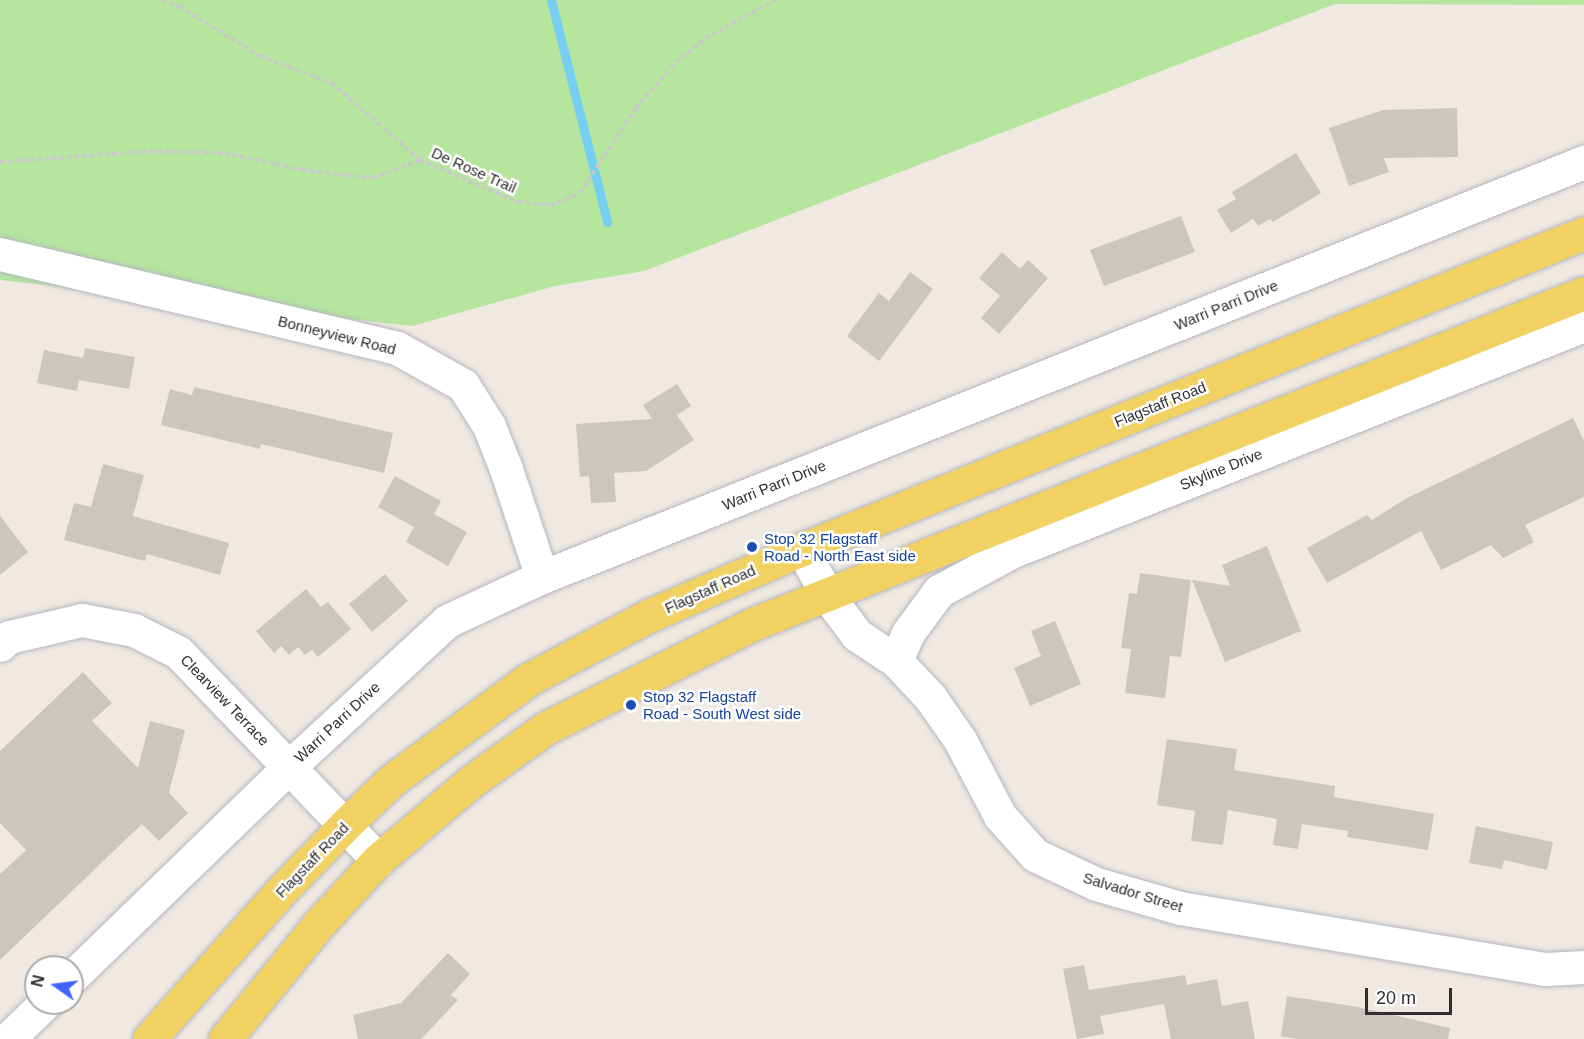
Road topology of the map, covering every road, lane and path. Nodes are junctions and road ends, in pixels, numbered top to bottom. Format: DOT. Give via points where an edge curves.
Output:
graph roads {
  1 [pos="162,0"];
  2 [pos="775,0"];
  3 [pos="420,160"];
  4 [pos="0,162"];
  5 [pos="1584,162"];
  6 [pos="1584,233"];
  7 [pos="0,254"];
  8 [pos="1584,293"];
  9 [pos="1584,325"];
  10 [pos="802,549"];
  11 [pos="542,577"];
  12 [pos="827,595"];
  13 [pos="0,645"];
  14 [pos="896,661"];
  15 [pos="290,766"];
  16 [pos="346,825"];
  17 [pos="378,860"];
  18 [pos="84,965"];
  19 [pos="1584,967"];
  20 [pos="33,1015"];
  21 [pos="8,1039"];
  22 [pos="149,1039"];
  23 [pos="225,1039"];
  1 -- 3 [label="path, De Rose Trail" via="260,56 332,83"];
  2 -- 3 [label="path, De Rose Trail" via="706,38 676,62 636,108 580,193 551,205 518,202"];
  3 -- 4 [label="path" via="373,178 303,170 225,153 151,151"];
  5 -- 11 [label="street, Warri Parri Drive"];
  6 -- 10 [label="main road, Flagstaff Road"];
  7 -- 11 [label="street, Bonneyview Road" via="397,348 463,385 489,426"];
  8 -- 12 [label="main road"];
  9 -- 14 [label="street, Skyline Drive" via="1013,551 939,591 908,633"];
  10 -- 12 [label="street, Salvador Street"];
  10 -- 16 [label="main road, Flagstaff Road" via="648,616 529,679 392,780"];
  11 -- 15 [label="street, Warri Parri Drive" via="447,621"];
  12 -- 14 [label="street, Salvador Street" via="857,634"];
  12 -- 17 [label="main road" via="753,624 546,728 473,780"];
  13 -- 15 [label="street, Clearview Terrace" via="9,637 82,620 134,630 178,652"];
  14 -- 19 [label="street, Salvador Street" via="930,697 960,740 1000,816 1035,855 1096,884 1204,912 1545,969"];
  15 -- 16 [label="street, Clearview Terrace"];
  15 -- 18 [label="street, Warri Parri Drive"];
  16 -- 17 [label="street, Clearview Terrace"];
  16 -- 22 [label="main road, Flagstaff Road" via="279,893"];
  17 -- 23 [label="main road" via="317,926"];
  20 -- 21 [label="street"];
}
